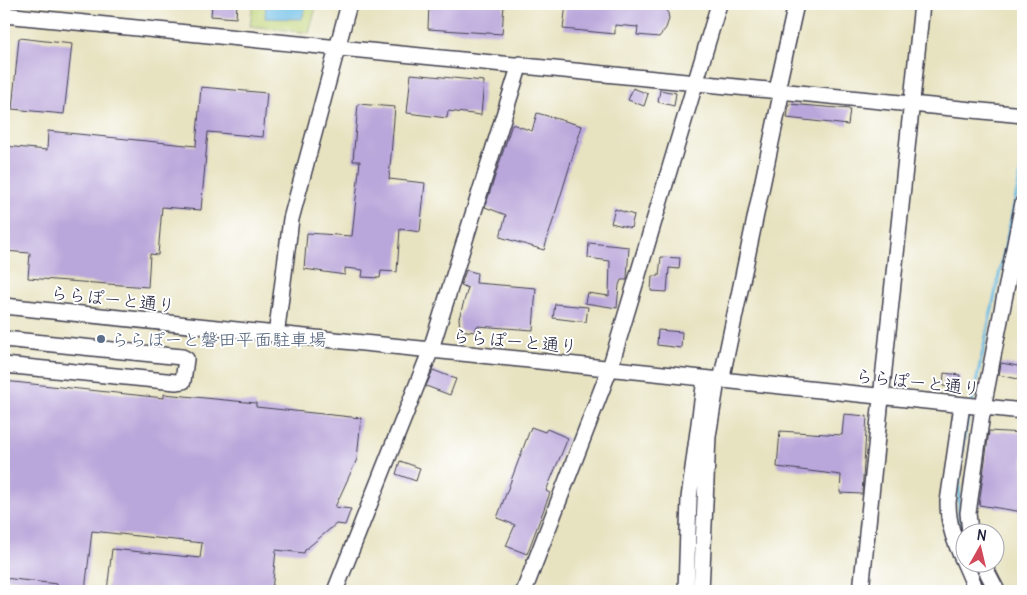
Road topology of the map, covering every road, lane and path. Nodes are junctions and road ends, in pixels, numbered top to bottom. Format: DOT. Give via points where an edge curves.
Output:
graph roads {
  1 [pos="349,4"];
  2 [pos="719,4"];
  3 [pos="796,4"];
  4 [pos="922,4"];
  5 [pos="4,15"];
  6 [pos="337,46"];
  7 [pos="520,64"];
  8 [pos="696,82"];
  9 [pos="779,90"];
  10 [pos="911,104"];
  11 [pos="1023,115"];
  12 [pos="1023,204"];
  13 [pos="4,306"];
  14 [pos="276,336"];
  15 [pos="4,339"];
  16 [pos="74,346"];
  17 [pos="430,352"];
  18 [pos="4,365"];
  19 [pos="610,368"];
  20 [pos="73,372"];
  21 [pos="714,381"];
  22 [pos="881,396"];
  23 [pos="962,405"];
  24 [pos="983,407"];
  25 [pos="1023,411"];
  26 [pos="969,522"];
  27 [pos="987,572"];
  28 [pos="335,591"];
  29 [pos="524,591"];
  30 [pos="686,591"];
  31 [pos="701,591"];
  32 [pos="861,591"];
  33 [pos="976,591"];
  34 [pos="997,591"];
  1 -- 6 [label="street"];
  2 -- 8 [label="street"];
  3 -- 9 [label="street"];
  4 -- 10 [label="street"];
  5 -- 6 [label="street"];
  6 -- 7 [label="street"];
  6 -- 14 [label="street" via="291,219"];
  7 -- 8 [label="street"];
  7 -- 17 [label="street"];
  8 -- 9 [label="street"];
  8 -- 19 [label="street"];
  9 -- 10 [label="street"];
  9 -- 21 [label="street"];
  10 -- 11 [label="street"];
  10 -- 22 [label="street"];
  12 -- 24 [label="street"];
  13 -- 14 [label="street, ららぽーと通り"];
  14 -- 17 [label="street, ららぽーと通り"];
  15 -- 16 [label="street"];
  16 -- 20 [label="street"];
  16 -- 20 [label="street" via="186,359 183,381 176,382"];
  17 -- 19 [label="street, ららぽーと通り"];
  17 -- 28 [label="street"];
  18 -- 20 [label="street"];
  19 -- 21 [label="street, ららぽーと通り"];
  19 -- 29 [label="street"];
  21 -- 22 [label="street, ららぽーと通り"];
  21 -- 30 [label="street" via="689,498"];
  21 -- 31 [label="street" via="708,436"];
  22 -- 23 [label="street, ららぽーと通り"];
  22 -- 32 [label="street"];
  23 -- 24 [label="street, ららぽーと通り"];
  23 -- 33 [label="street" via="948,516 952,538"];
  24 -- 25 [label="street, ららぽーと通り"];
  24 -- 26 [label="street"];
  27 -- 34 [label="street"];
}
